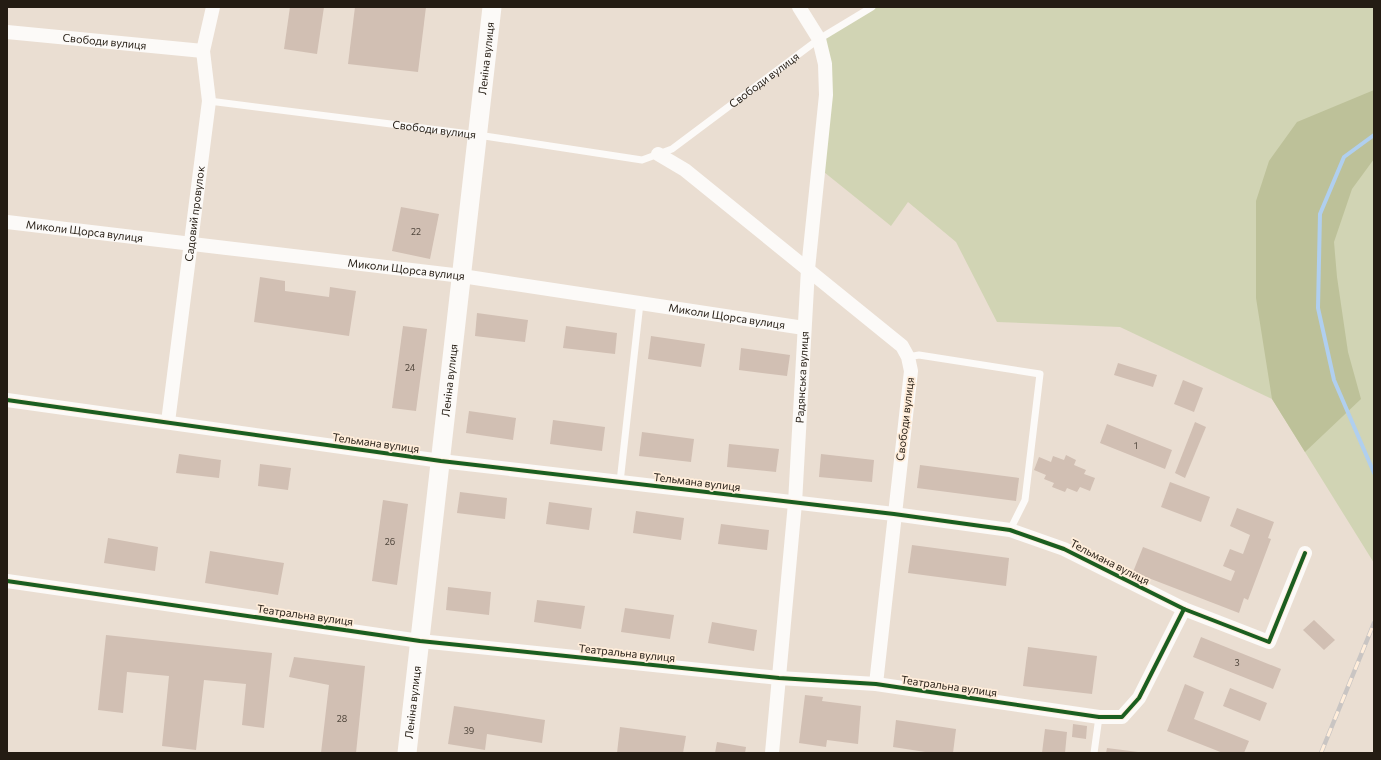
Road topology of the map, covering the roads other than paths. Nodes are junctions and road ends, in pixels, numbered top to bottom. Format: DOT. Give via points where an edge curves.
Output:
graph roads {
  1 [pos="213,7"];
  2 [pos="492,7"];
  3 [pos="799,7"];
  4 [pos="872,7"];
  5 [pos="7,32"];
  6 [pos="819,39"];
  7 [pos="203,51"];
  8 [pos="209,101"];
  9 [pos="478,135"];
  10 [pos="658,154"];
  11 [pos="7,222"];
  12 [pos="191,244"];
  13 [pos="808,269"];
  14 [pos="462,276"];
  15 [pos="640,304"];
  16 [pos="804,328"];
  17 [pos="908,357"];
  18 [pos="7,400"];
  19 [pos="168,422"];
  20 [pos="441,461"];
  21 [pos="620,482"];
  22 [pos="795,503"];
  23 [pos="894,514"];
  24 [pos="1010,530"];
  25 [pos="1305,553"];
  26 [pos="7,581"];
  27 [pos="1184,610"];
  28 [pos="420,641"];
  29 [pos="779,678"];
  30 [pos="876,684"];
  31 [pos="1099,717"];
  32 [pos="407,753"];
  33 [pos="772,753"];
  34 [pos="1094,753"];
  1 -- 7 [label="street, Садовий провулок"];
  2 -- 9 [label="street, Леніна вулиця"];
  3 -- 6 [label="street, Радянська вулиця"];
  4 -- 6 [label="lane, Свободи вулиця"];
  5 -- 7 [label="street, Свободи вулиця"];
  6 -- 10 [label="lane, Свободи вулиця" via="672,149"];
  6 -- 13 [label="street, Радянська вулиця" via="825,64 826,95"];
  7 -- 8 [label="street, Садовий провулок"];
  8 -- 9 [label="lane, Свободи вулиця"];
  8 -- 12 [label="street, Садовий провулок"];
  9 -- 10 [label="lane, Свободи вулиця" via="642,160"];
  9 -- 14 [label="street, Леніна вулиця"];
  10 -- 13 [label="street" via="685,170"];
  11 -- 12 [label="street, Миколи Щорса вулиця"];
  12 -- 14 [label="street, Миколи Щорса вулиця"];
  12 -- 19 [label="street, Садовий провулок"];
  13 -- 16 [label="street, Радянська вулиця"];
  13 -- 17 [label="street" via="902,346"];
  14 -- 15 [label="street, Миколи Щорса вулиця"];
  14 -- 20 [label="street, Леніна вулиця"];
  15 -- 16 [label="street, Миколи Щорса вулиця"];
  15 -- 21 [label="lane"];
  16 -- 22 [label="street, Радянська вулиця"];
  17 -- 23 [label="street, Свободи вулиця" via="911,370"];
  17 -- 24 [label="lane" via="920,355 1040,374 1025,500"];
  18 -- 19 [label="street, Тельмана вулиця"];
  19 -- 20 [label="street, Тельмана вулиця"];
  20 -- 21 [label="street, Тельмана вулиця"];
  20 -- 28 [label="street, Леніна вулиця"];
  21 -- 22 [label="street, Тельмана вулиця"];
  22 -- 23 [label="street, Тельмана вулиця"];
  22 -- 29 [label="street, Радянська вулиця"];
  23 -- 24 [label="street, Тельмана вулиця"];
  23 -- 30 [label="street, Свободи вулиця"];
  24 -- 27 [label="street, Тельмана вулиця" via="1064,549"];
  25 -- 27 [label="street, Тельмана вулиця" via="1269,642"];
  26 -- 28 [label="street, Театральна вулиця"];
  27 -- 31 [label="street, Театральна вулиця" via="1139,698 1122,717"];
  28 -- 29 [label="street, Театральна вулиця"];
  28 -- 32 [label="street, Леніна вулиця"];
  29 -- 30 [label="street, Театральна вулиця"];
  29 -- 33 [label="street, Радянська вулиця"];
  30 -- 31 [label="street, Театральна вулиця"];
  31 -- 34 [label="lane"];
}
